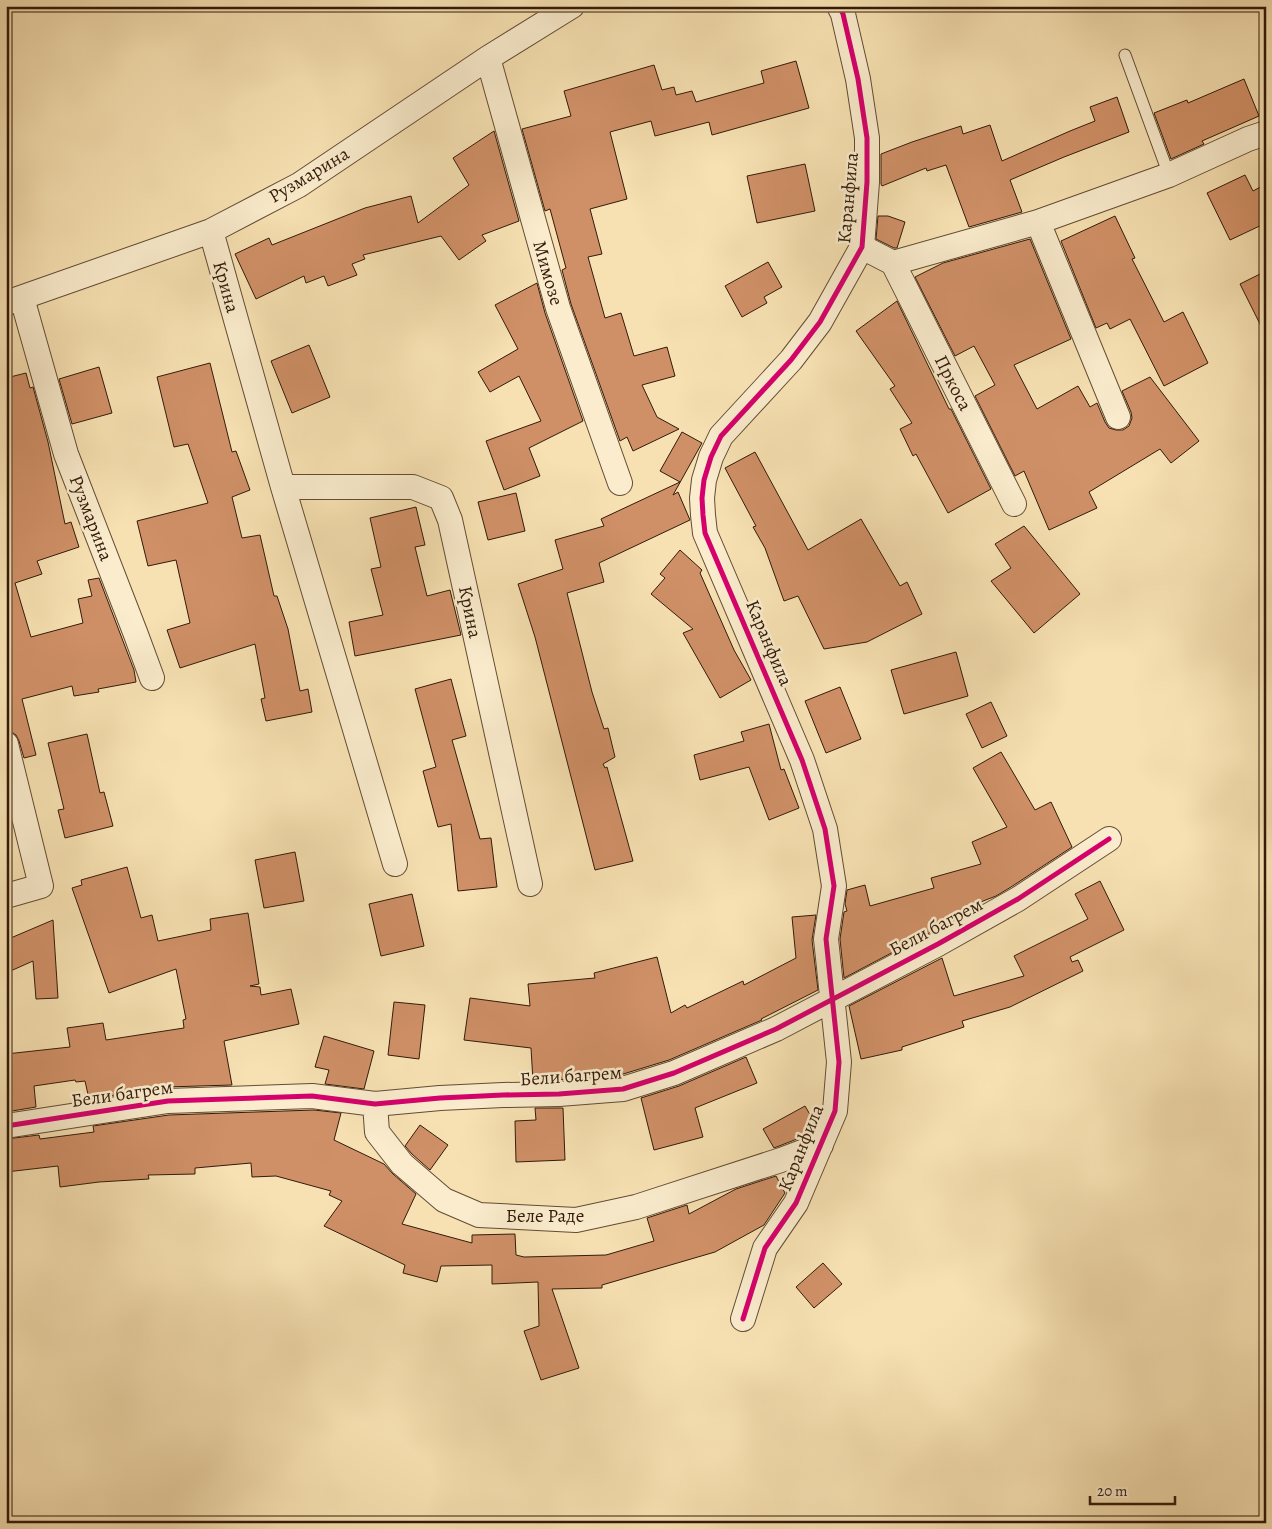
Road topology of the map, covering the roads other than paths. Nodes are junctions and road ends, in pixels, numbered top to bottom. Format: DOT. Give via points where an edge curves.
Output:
graph roads {
  1 [pos="572,6"];
  2 [pos="839,6"];
  3 [pos="1125,55"];
  4 [pos="488,58"];
  5 [pos="1266,133"];
  6 [pos="1169,175"];
  7 [pos="1038,222"];
  8 [pos="211,231"];
  9 [pos="862,247"];
  10 [pos="893,263"];
  11 [pos="14,300"];
  12 [pos="1118,417"];
  13 [pos="620,483"];
  14 [pos="282,487"];
  15 [pos="1014,504"];
  16 [pos="152,678"];
  17 [pos="6,744"];
  18 [pos="1109,839"];
  19 [pos="395,864"];
  20 [pos="530,884"];
  21 [pos="6,896"];
  22 [pos="833,998"];
  23 [pos="375,1104"];
  24 [pos="6,1126"];
  25 [pos="821,1145"];
  26 [pos="743,1319"];
  1 -- 4 [label="street, Рузмарина"];
  2 -- 9 [label="street, Каранфила" via="858,80 868,138"];
  3 -- 6 [label="lane"];
  4 -- 8 [label="street, Рузмарина" via="299,184"];
  4 -- 13 [label="street, Мимозе" via="558,308"];
  5 -- 6 [label="street"];
  6 -- 7 [label="street"];
  7 -- 10 [label="street"];
  7 -- 12 [label="street"];
  8 -- 11 [label="street, Рузмарина"];
  8 -- 14 [label="street, Крина"];
  9 -- 10 [label="street"];
  9 -- 22 [label="street, Каранфила" via="820,322 722,436 711,458 702,498 706,533 802,760 825,829 834,886 826,939"];
  10 -- 15 [label="street, Пркоса"];
  11 -- 16 [label="street, Рузмарина" via="66,454"];
  14 -- 19 [label="street, Крина"];
  14 -- 20 [label="street, Крина" via="413,487 441,498 450,520"];
  17 -- 21 [label="street" via="41,886"];
  18 -- 22 [label="street, Бели багрем" via="1018,899"];
  22 -- 23 [label="street, Бели багрем" via="768,1033 674,1073 623,1089"];
  22 -- 25 [label="street, Каранфила" via="839,1062 836,1101"];
  23 -- 24 [label="street, Бели багрем" via="312,1096 168,1100"];
  23 -- 25 [label="street, Беле Раде" via="377,1132 402,1164 444,1200 479,1215 576,1220 636,1207"];
  25 -- 26 [label="street, Каранфила" via="796,1203 765,1248"];
}
